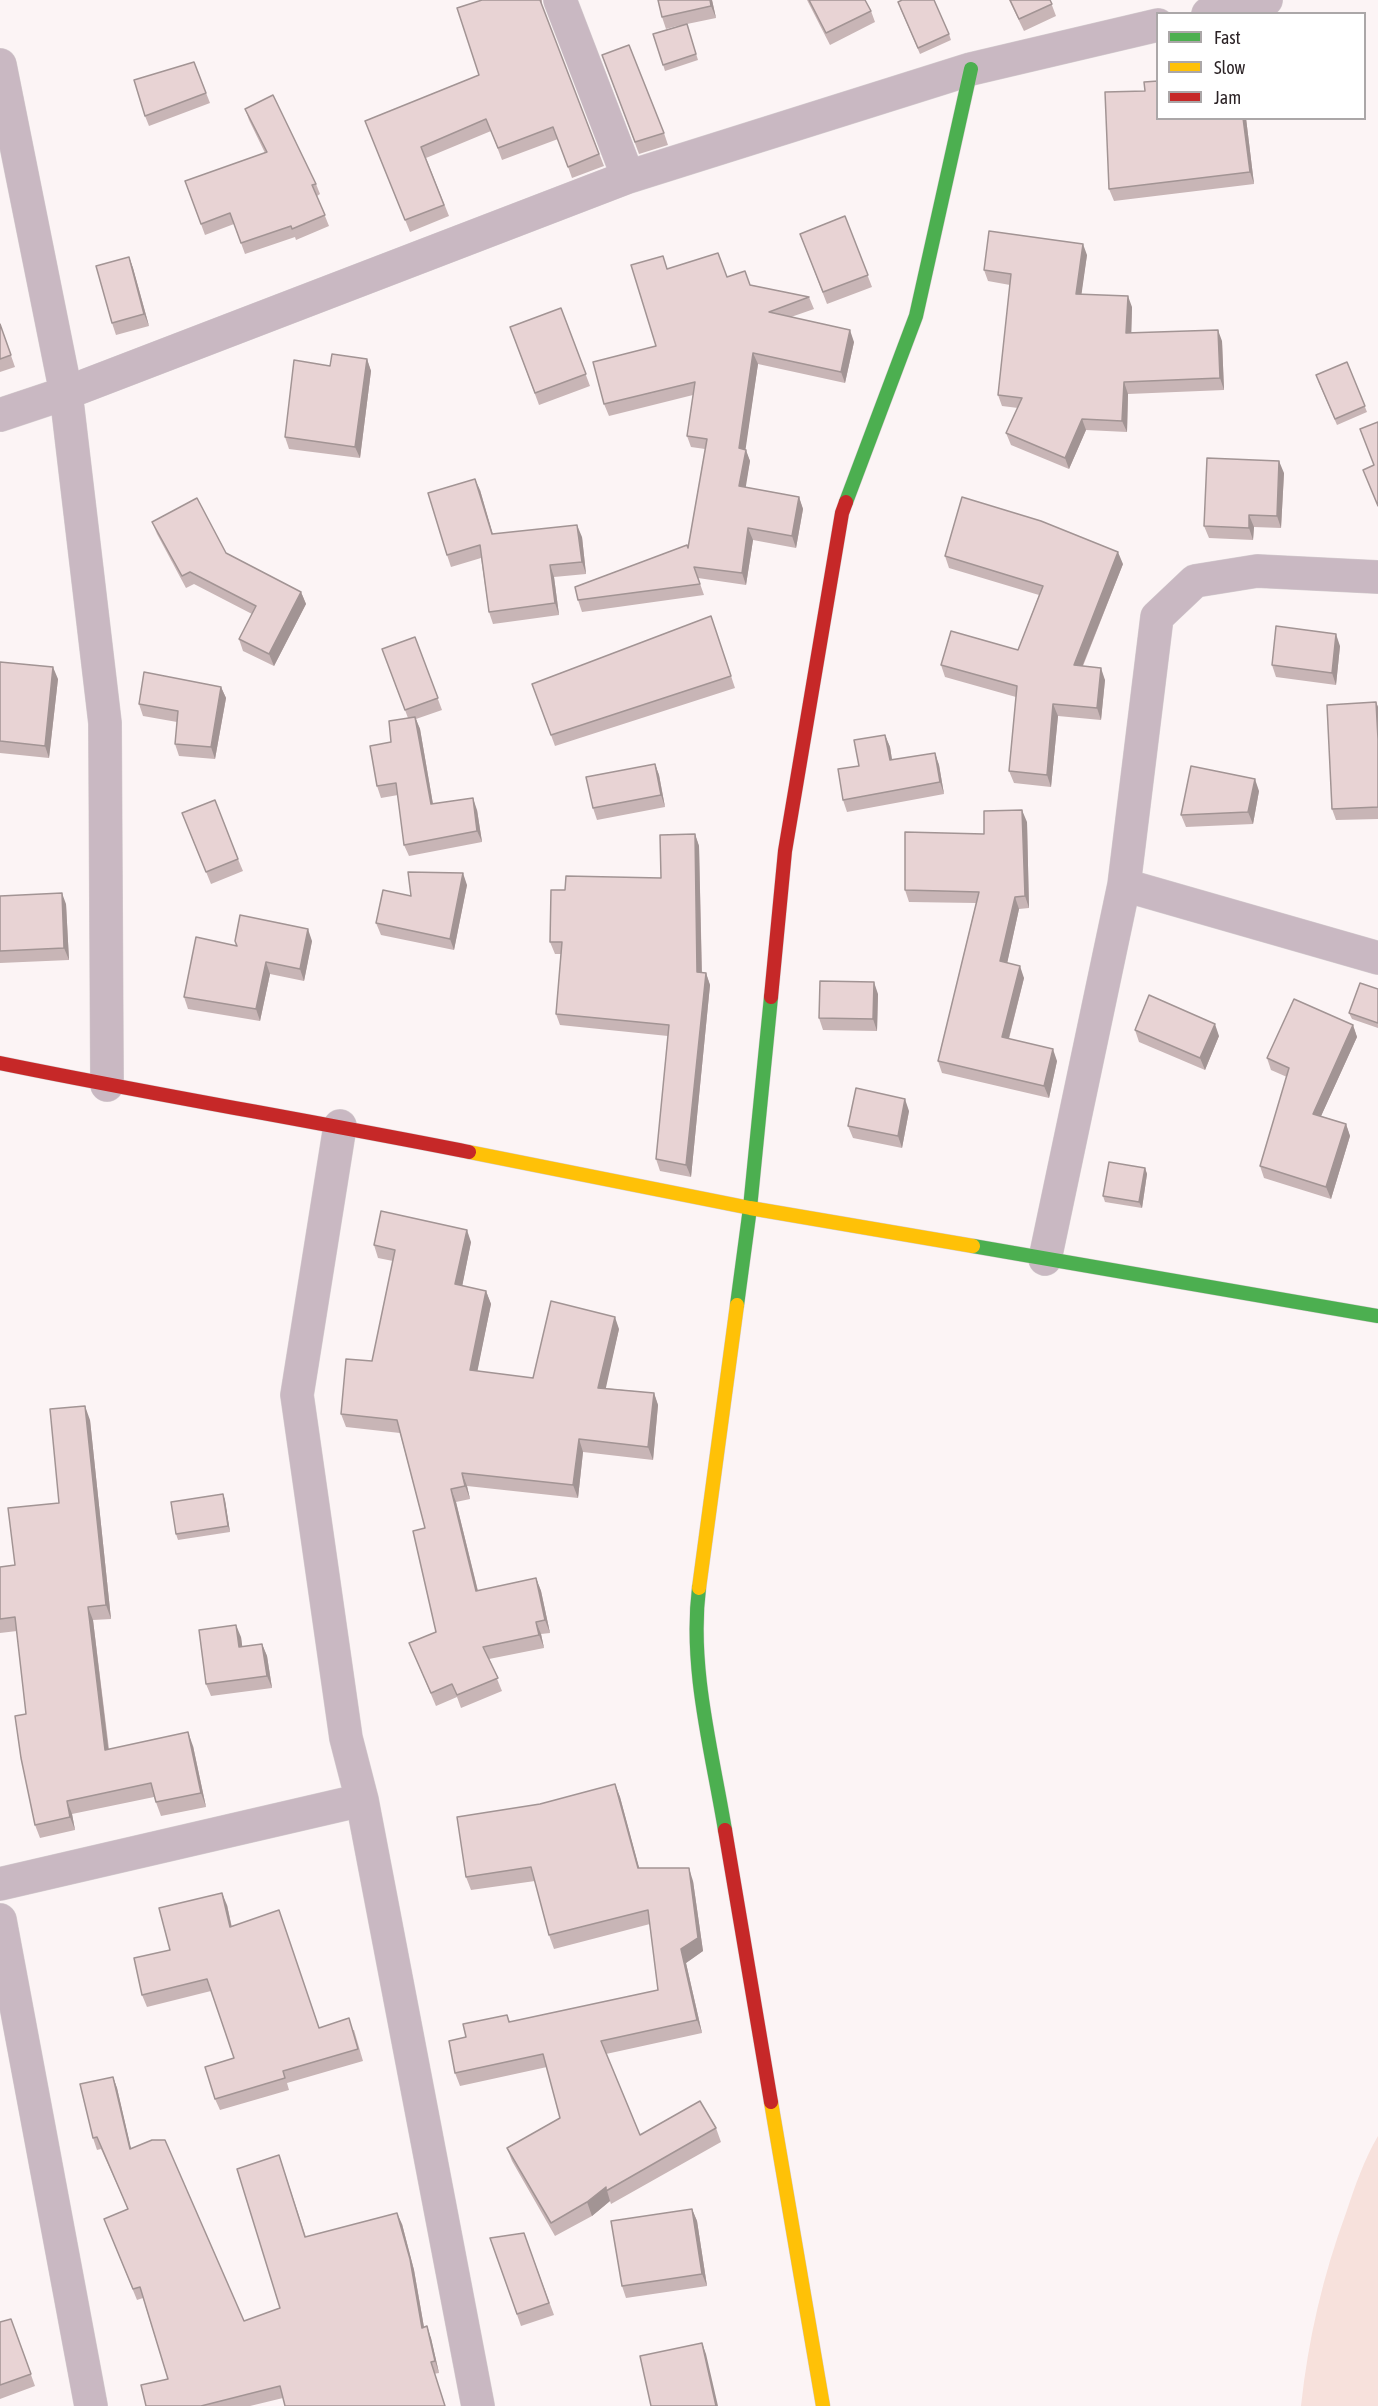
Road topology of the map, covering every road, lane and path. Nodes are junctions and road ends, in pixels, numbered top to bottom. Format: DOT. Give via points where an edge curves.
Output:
graph roads {
  1 [pos="560,0"];
  2 [pos="1266,0"];
  3 [pos="1216,12"];
  4 [pos="1156,25"];
  5 [pos="0,65"];
  6 [pos="971,69"];
  7 [pos="628,177"];
  8 [pos="66,393"];
  9 [pos="0,416"];
  10 [pos="1378,577"];
  11 [pos="1124,885"];
  12 [pos="1378,958"];
  13 [pos="0,1063"];
  14 [pos="107,1084"];
  15 [pos="340,1126"];
  16 [pos="750,1208"];
  17 [pos="1045,1259"];
  18 [pos="1378,1316"];
  19 [pos="362,1800"];
  20 [pos="0,1884"];
  21 [pos="0,1920"];
  22 [pos="91,2406"];
  23 [pos="478,2406"];
  24 [pos="824,2406"];
  1 -- 7 [label="street"];
  2 -- 3 [label="street"];
  4 -- 6 [label="street"];
  5 -- 8 [label="street"];
  6 -- 7 [label="street"];
  6 -- 16 [label="street" via="916,316 842,513 785,851"];
  7 -- 8 [label="street"];
  8 -- 9 [label="street"];
  8 -- 14 [label="street" via="105,723"];
  10 -- 11 [label="street" via="1257,571 1196,581 1157,617"];
  11 -- 12 [label="street"];
  11 -- 17 [label="street"];
  13 -- 14 [label="street"];
  14 -- 15 [label="street"];
  15 -- 16 [label="street"];
  15 -- 19 [label="street" via="297,1395 346,1738"];
  16 -- 17 [label="street"];
  16 -- 24 [label="street" via="696,1612 699,1676"];
  17 -- 18 [label="street"];
  19 -- 20 [label="street"];
  19 -- 23 [label="street"];
  21 -- 22 [label="street"];
}
